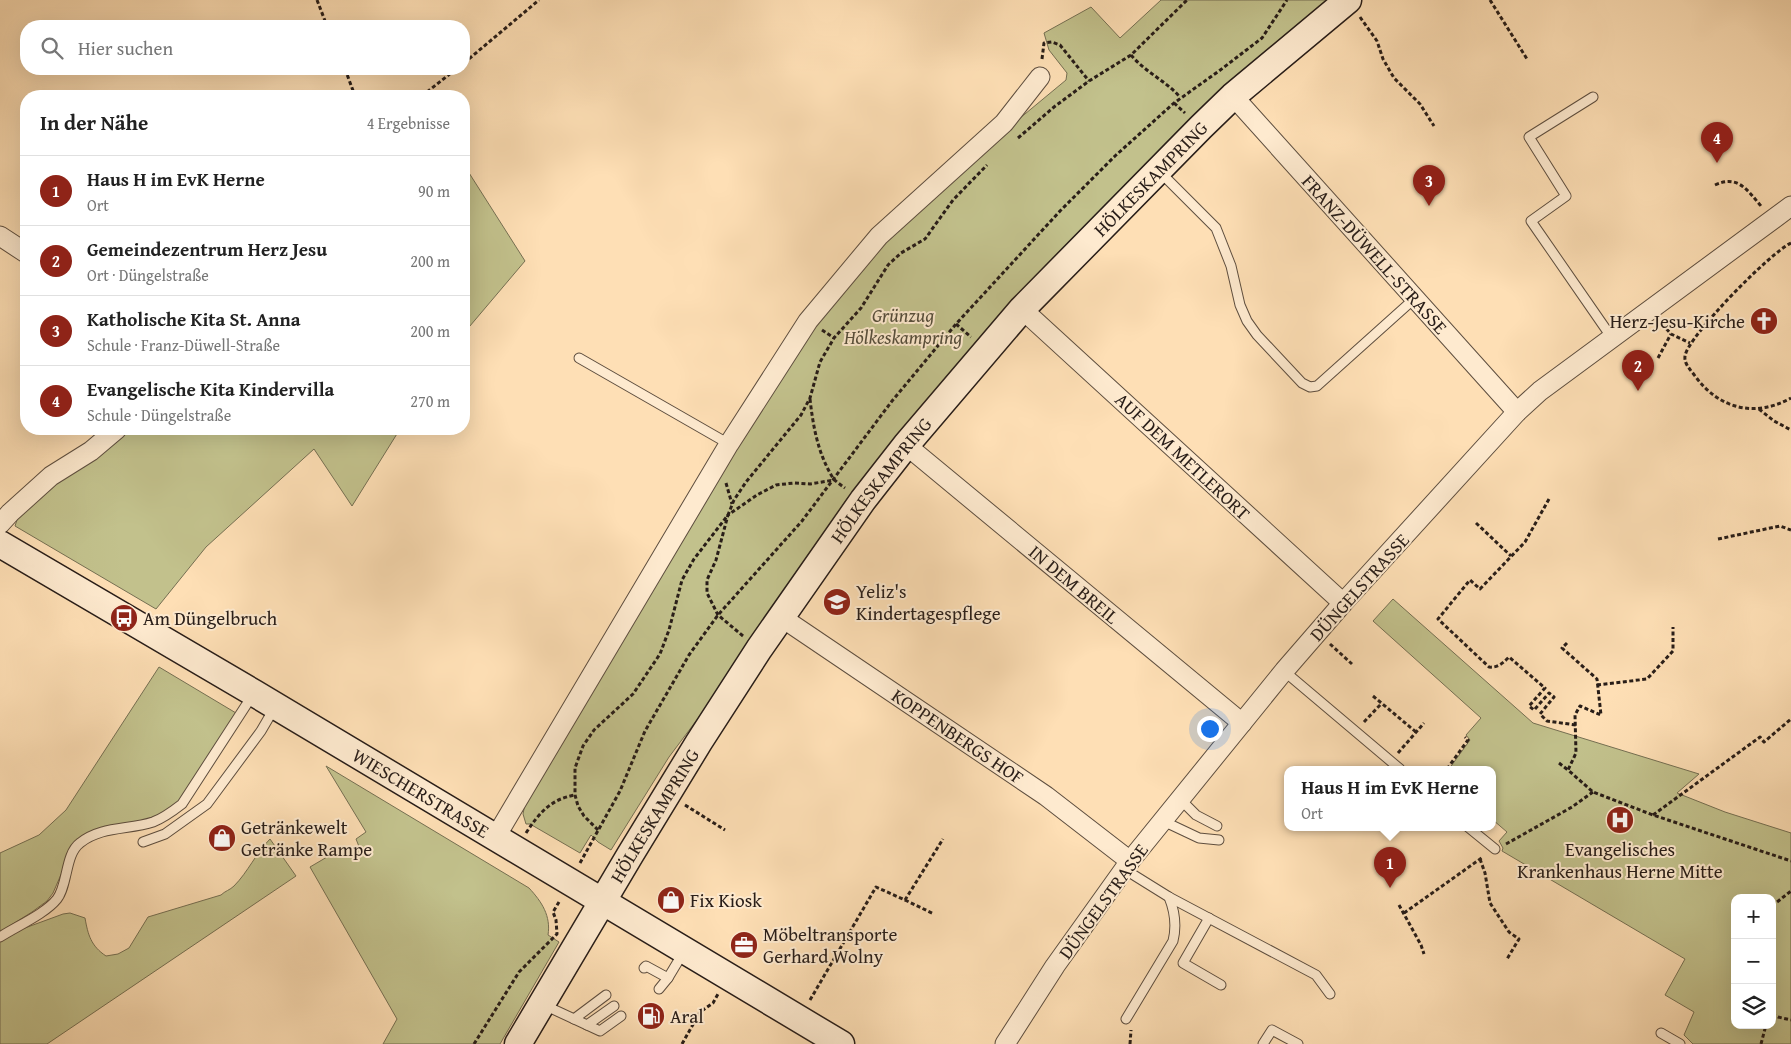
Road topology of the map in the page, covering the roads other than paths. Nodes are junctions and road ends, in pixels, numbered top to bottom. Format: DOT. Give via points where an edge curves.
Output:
graph roads {
  1 [pos="1348,0"];
  2 [pos="1040,78"];
  3 [pos="1233,96"];
  4 [pos="1594,96"];
  5 [pos="1158,170"];
  6 [pos="1791,206"];
  7 [pos="0,236"];
  8 [pos="20,248"];
  9 [pos="1414,299"];
  10 [pos="1022,308"];
  11 [pos="1612,338"];
  12 [pos="579,358"];
  13 [pos="1517,412"];
  14 [pos="110,435"];
  15 [pos="729,444"];
  16 [pos="906,445"];
  17 [pos="0,524"];
  18 [pos="0,544"];
  19 [pos="1343,603"];
  20 [pos="781,617"];
  21 [pos="1284,671"];
  22 [pos="254,693"];
  23 [pos="276,707"];
  24 [pos="1242,723"];
  25 [pos="1397,766"];
  26 [pos="1180,799"];
  27 [pos="1163,821"];
  28 [pos="1217,826"];
  29 [pos="1473,831"];
  30 [pos="1219,840"];
  31 [pos="143,842"];
  32 [pos="505,844"];
  33 [pos="1495,849"];
  34 [pos="1127,865"];
  35 [pos="1169,896"];
  36 [pos="602,901"];
  37 [pos="1210,918"];
  38 [pos="0,937"];
  39 [pos="684,950"];
  40 [pos="644,968"];
  41 [pos="668,978"];
  42 [pos="1221,985"];
  43 [pos="659,989"];
  44 [pos="1330,994"];
  45 [pos="606,995"];
  46 [pos="541,1004"];
  47 [pos="614,1006"];
  48 [pos="621,1016"];
  49 [pos="574,1019"];
  50 [pos="1126,1019"];
  51 [pos="587,1025"];
  52 [pos="1662,1033"];
  53 [pos="518,1044"];
  54 [pos="841,1044"];
  55 [pos="1005,1044"];
  56 [pos="1264,1044"];
  57 [pos="1298,1044"];
  58 [pos="1680,1044"];
  1 -- 3 [label="street, HÖLKESKAMPRING"];
  2 -- 15 [label="street" via="1004,123 879,236 808,321"];
  3 -- 5 [label="street, HÖLKESKAMPRING"];
  3 -- 9 [label="street, FRANZ-DÜWELL-STRASSE"];
  4 -- 11 [label="lane" via="1529,137 1566,196 1531,220"];
  5 -- 9 [label="lane" via="1216,228 1247,321 1302,383 1317,386"];
  5 -- 10 [label="street, HÖLKESKAMPRING"];
  6 -- 11 [label="street, DÜNGELSTRASSE"];
  7 -- 8 [label="street"];
  9 -- 13 [label="street, FRANZ-DÜWELL-STRASSE"];
  10 -- 16 [label="street, HÖLKESKAMPRING"];
  10 -- 19 [label="street, AUF DEM METLERORT"];
  11 -- 13 [label="street, DÜNGELSTRASSE"];
  12 -- 15 [label="lane"];
  13 -- 19 [label="street, DÜNGELSTRASSE"];
  14 -- 17 [label="street" via="51,476"];
  15 -- 32 [label="street"];
  16 -- 20 [label="street, HÖLKESKAMPRING"];
  16 -- 24 [label="street, IN DEM BREIL"];
  18 -- 22 [label="street, WIESCHERSTRASSE"];
  19 -- 21 [label="street, DÜNGELSTRASSE"];
  20 -- 34 [label="street, KOPPENBERGS HOF" via="1046,796"];
  20 -- 36 [label="street, HÖLKESKAMPRING" via="699,742"];
  21 -- 24 [label="street, DÜNGELSTRASSE"];
  21 -- 25 [label="lane"];
  22 -- 23 [label="street, WIESCHERSTRASSE"];
  22 -- 38 [label="lane" via="182,804 152,822 87,838 72,855 58,898"];
  23 -- 31 [label="lane" via="207,804 165,834"];
  23 -- 32 [label="street, WIESCHERSTRASSE"];
  24 -- 26 [label="street, DÜNGELSTRASSE"];
  26 -- 27 [label="street, DÜNGELSTRASSE"];
  26 -- 28 [label="lane" via="1196,815"];
  27 -- 30 [label="lane" via="1199,838"];
  27 -- 34 [label="street, DÜNGELSTRASSE"];
  29 -- 33 [label="lane"];
  32 -- 36 [label="street, WIESCHERSTRASSE"];
  34 -- 35 [label="lane"];
  34 -- 55 [label="street, DÜNGELSTRASSE" via="1055,966"];
  35 -- 37 [label="lane"];
  35 -- 50 [label="lane" via="1176,930 1173,941"];
  36 -- 39 [label="street, WIESCHERSTRASSE"];
  36 -- 46 [label="street, HÖLKESKAMPRING"];
  37 -- 42 [label="lane" via="1183,963"];
  37 -- 44 [label="lane" via="1316,976"];
  39 -- 41 [label="lane"];
  39 -- 54 [label="street, WIESCHERSTRASSE"];
  40 -- 41 [label="lane" via="646,966 655,976"];
  41 -- 43 [label="lane"];
  45 -- 49 [label="lane"];
  46 -- 49 [label="lane"];
  46 -- 53 [label="street, HÖLKESKAMPRING"];
  47 -- 51 [label="lane"];
  48 -- 51 [label="lane" via="600,1031"];
  49 -- 51 [label="lane"];
  52 -- 58 [label="lane"];
  56 -- 57 [label="lane" via="1272,1030"];
}
